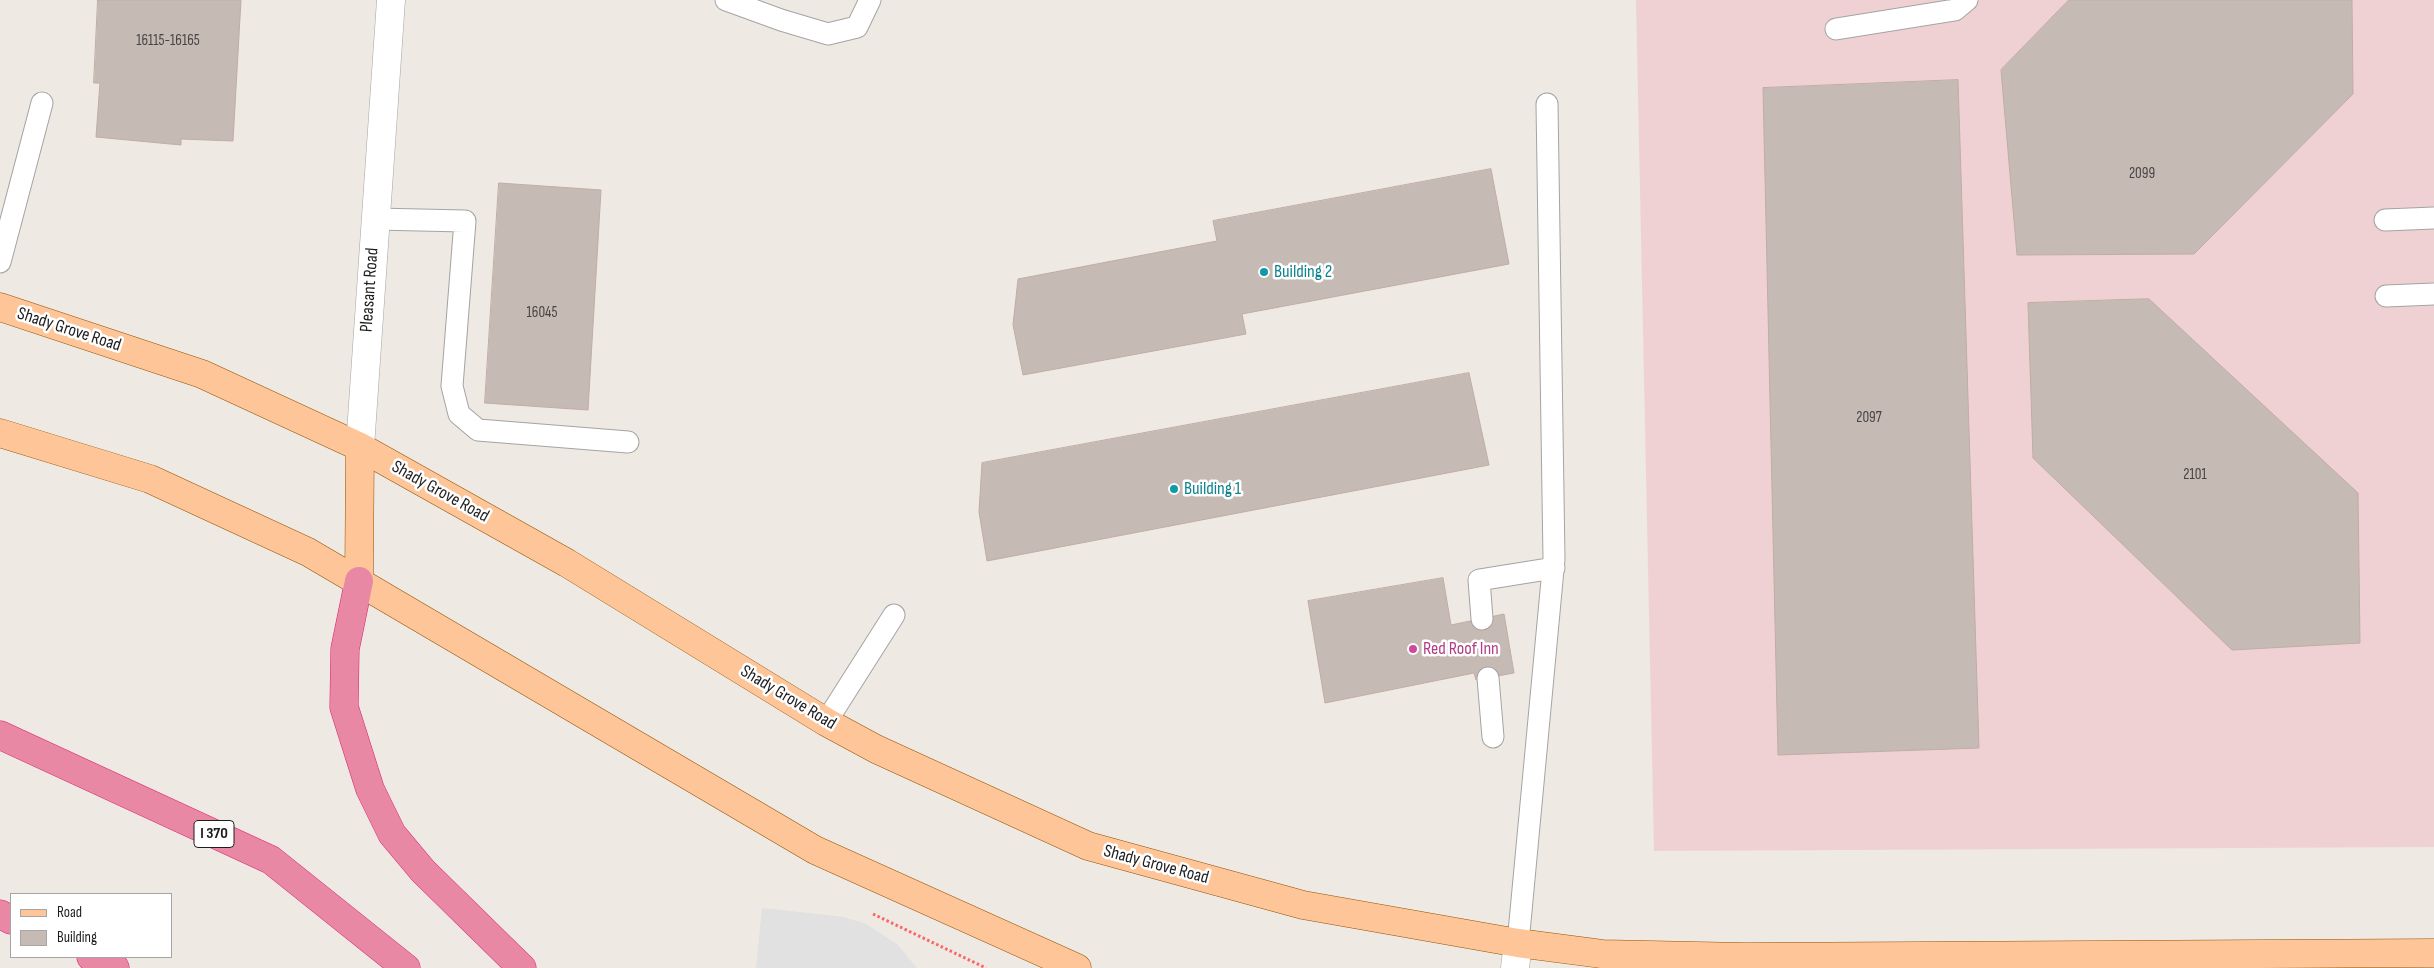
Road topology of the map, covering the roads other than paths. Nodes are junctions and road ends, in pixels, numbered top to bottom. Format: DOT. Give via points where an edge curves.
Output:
graph roads {
  1 [pos="391,0"];
  2 [pos="726,0"];
  3 [pos="870,0"];
  4 [pos="1966,0"];
  5 [pos="1836,29"];
  6 [pos="42,103"];
  7 [pos="1547,104"];
  8 [pos="10,188"];
  9 [pos="2434,218"];
  10 [pos="375,219"];
  11 [pos="2385,220"];
  12 [pos="0,262"];
  13 [pos="2434,294"];
  14 [pos="2386,296"];
  15 [pos="0,307"];
  16 [pos="0,433"];
  17 [pos="628,442"];
  18 [pos="360,447"];
  19 [pos="1554,568"];
  20 [pos="359,581"];
  21 [pos="894,615"];
  22 [pos="1482,619"];
  23 [pos="1488,678"];
  24 [pos="826,722"];
  25 [pos="0,735"];
  26 [pos="1493,738"];
  27 [pos="2434,953"];
  28 [pos="1516,956"];
  29 [pos="93,958"];
  30 [pos="116,968"];
  31 [pos="406,968"];
  32 [pos="522,968"];
  33 [pos="1077,968"];
  1 -- 10 [label="street, Pleasant Road"];
  2 -- 3 [label="lane" via="828,34 857,27"];
  4 -- 5 [label="lane" via="1955,10"];
  6 -- 8 [label="lane"];
  7 -- 19 [label="lane"];
  8 -- 12 [label="lane"];
  9 -- 11 [label="lane"];
  10 -- 17 [label="lane" via="465,221 452,386 460,414 478,430"];
  10 -- 18 [label="street, Pleasant Road"];
  13 -- 14 [label="lane"];
  15 -- 18 [label="main road, Shady Grove Road" via="202,374"];
  16 -- 20 [label="main road" via="150,479 308,552"];
  18 -- 20 [label="main road, Pleasant Road"];
  18 -- 24 [label="main road, Shady Grove Road" via="567,563"];
  19 -- 22 [label="lane" via="1479,580"];
  19 -- 28 [label="lane"];
  20 -- 32 [label="highway" via="345,649 344,707 370,789 398,842 423,871"];
  20 -- 33 [label="main road" via="815,850"];
  21 -- 24 [label="lane"];
  23 -- 26 [label="lane"];
  24 -- 28 [label="main road, Shady Grove Road" via="876,749 1088,846 1303,905"];
  25 -- 31 [label="highway, I 370" via="271,860"];
  27 -- 28 [label="main road, Shady Grove Road"];
  29 -- 30 [label="highway"];
}
